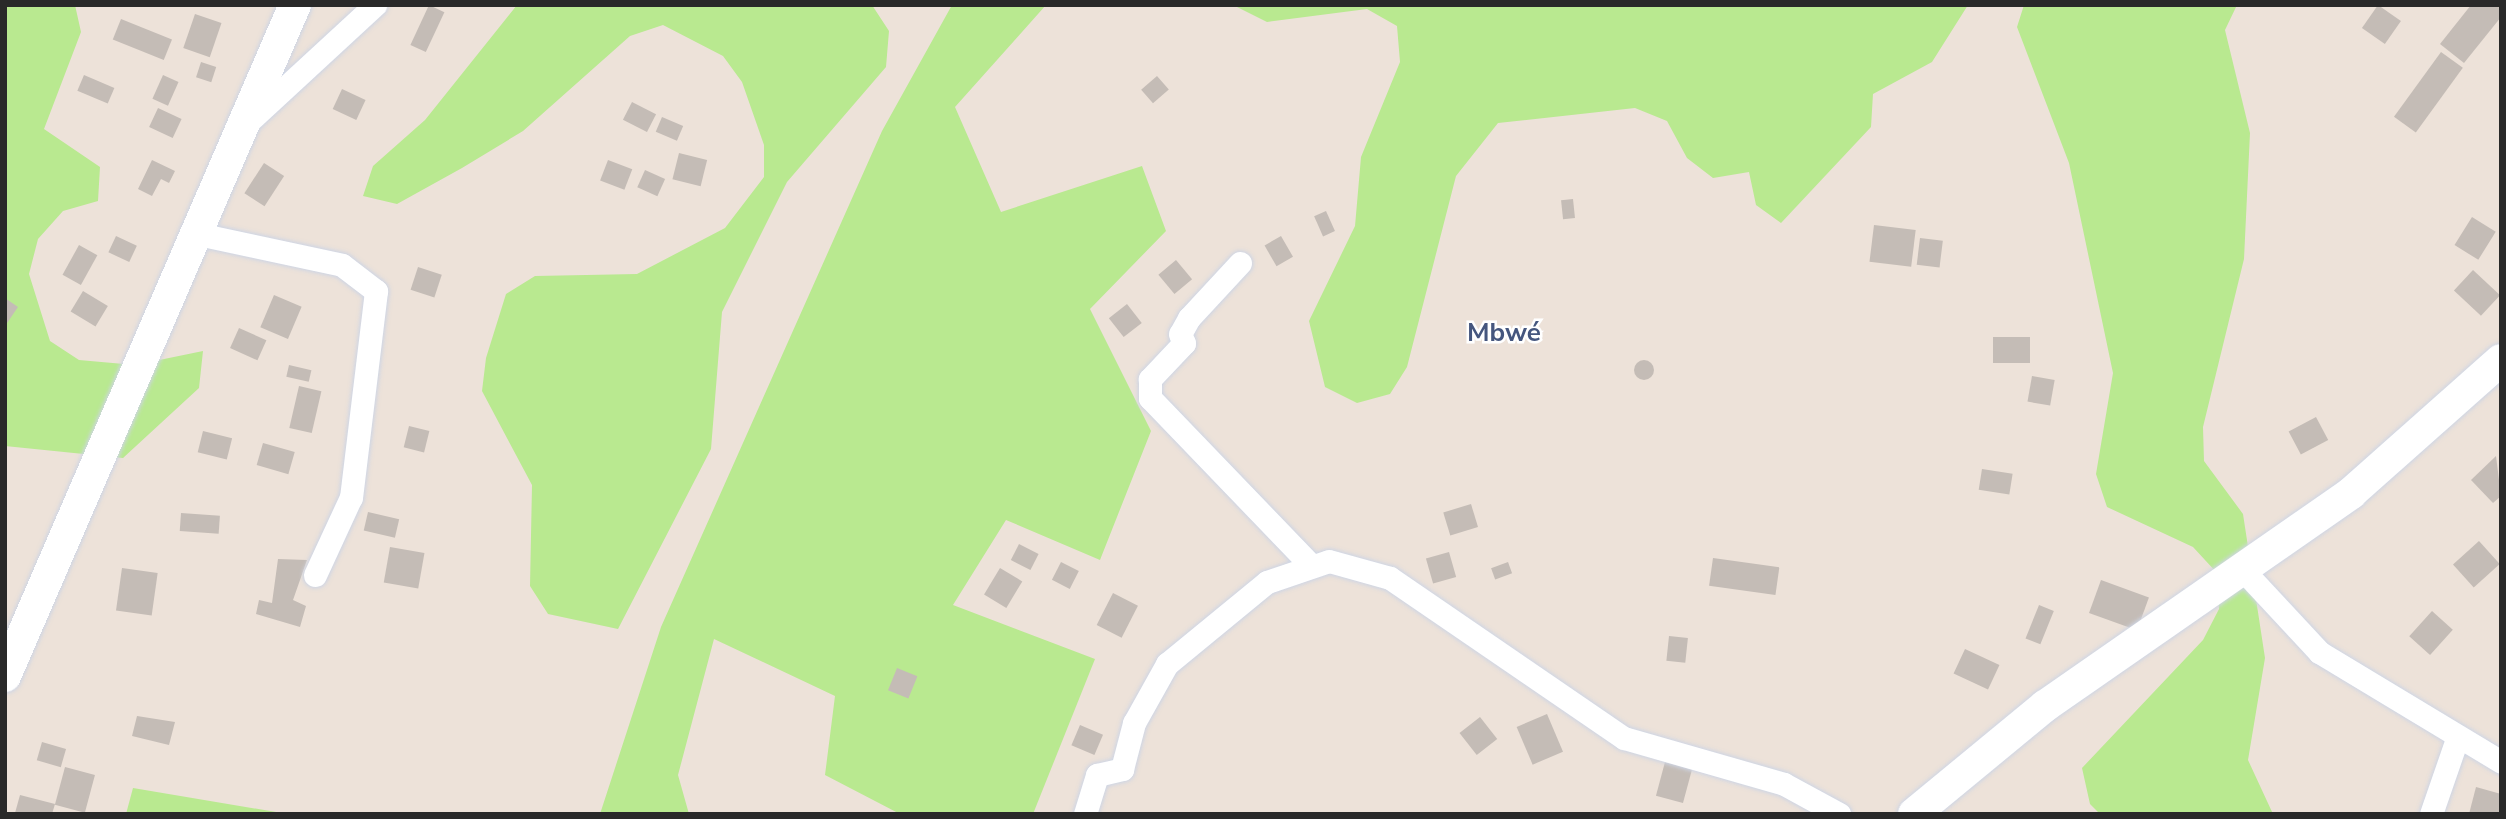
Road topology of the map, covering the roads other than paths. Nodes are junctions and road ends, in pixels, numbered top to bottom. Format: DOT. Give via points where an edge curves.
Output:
graph roads {
  1 [pos="295,5"];
  2 [pos="375,5"];
  3 [pos="246,124"];
  4 [pos="198,234"];
  5 [pos="1240,263"];
  6 [pos="2501,360"];
  7 [pos="1310,565"];
  8 [pos="2242,569"];
  9 [pos="315,575"];
  10 [pos="5,677"];
  11 [pos="2457,739"];
  12 [pos="2501,762"];
  13 [pos="1085,814"];
  14 [pos="1839,814"];
  15 [pos="1914,814"];
  16 [pos="2431,814"];
  1 -- 3 [label="street"];
  2 -- 3 [label="street"];
  3 -- 4 [label="street"];
  4 -- 9 [label="street" via="342,265 376,291 351,497"];
  4 -- 10 [label="street"];
  5 -- 7 [label="street" via="1189,318 1180,334 1184,343 1150,379 1150,398"];
  6 -- 8 [label="street" via="2376,473"];
  7 -- 13 [label="street" via="1239,601 1167,664 1134,723 1122,769 1097,775"];
  7 -- 14 [label="street" via="1361,566 1390,579 1624,738 1784,785"];
  8 -- 11 [label="street" via="2319,652"];
  8 -- 15 [label="street" via="2045,706"];
  11 -- 12 [label="street"];
  11 -- 16 [label="street"];
}
